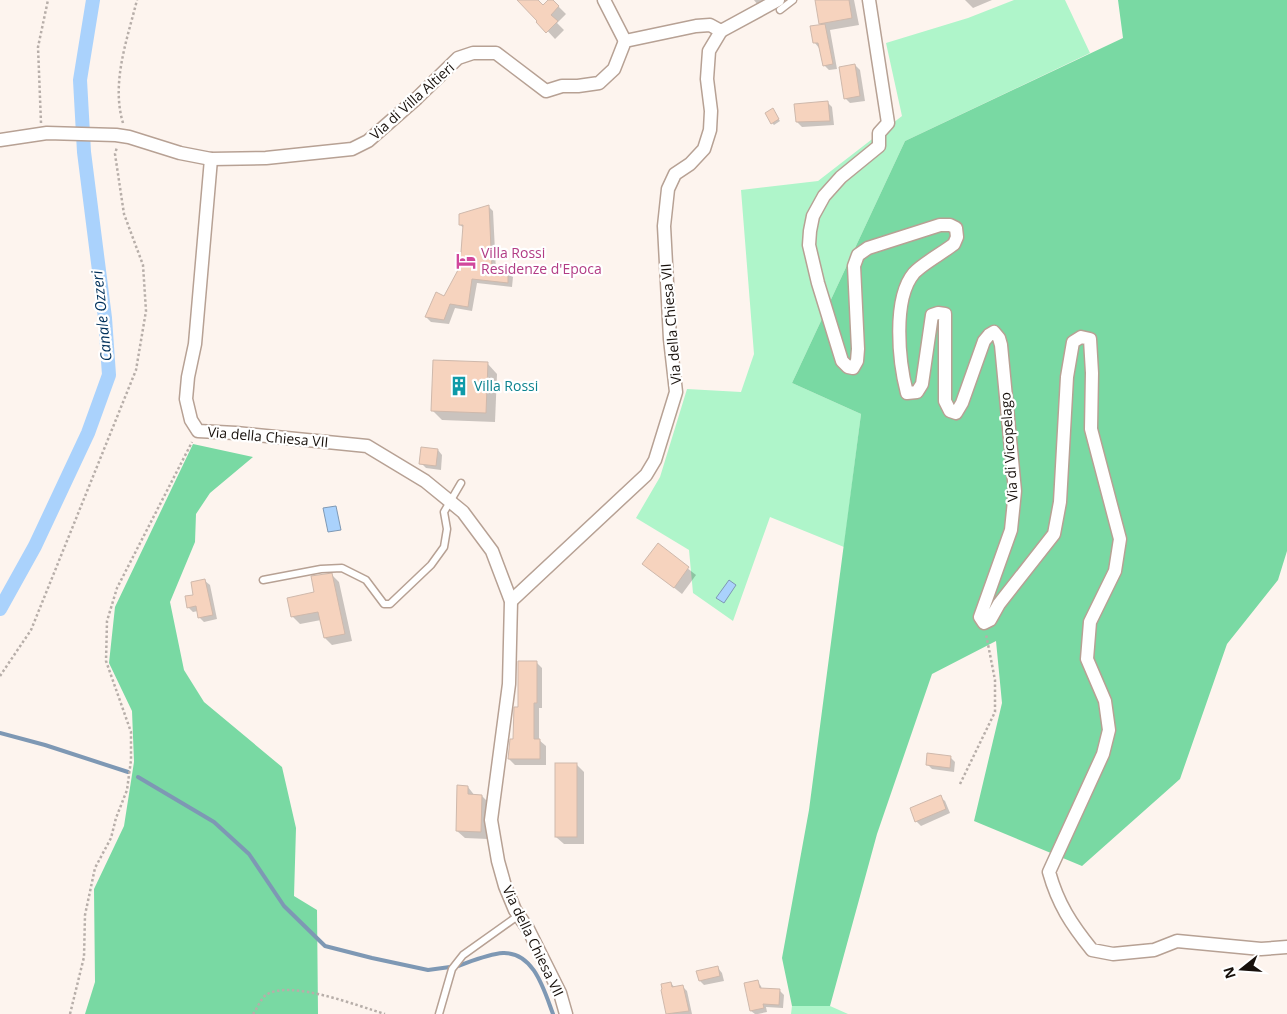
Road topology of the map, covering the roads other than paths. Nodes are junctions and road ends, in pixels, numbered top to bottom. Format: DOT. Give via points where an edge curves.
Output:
graph roads {
  1 [pos="604,0"];
  2 [pos="793,0"];
  3 [pos="869,0"];
  4 [pos="779,5"];
  5 [pos="721,32"];
  6 [pos="625,41"];
  7 [pos="0,140"];
  8 [pos="210,159"];
  9 [pos="460,483"];
  10 [pos="451,502"];
  11 [pos="263,580"];
  12 [pos="511,601"];
  13 [pos="518,915"];
  14 [pos="1287,947"];
  15 [pos="439,1014"];
  16 [pos="566,1014"];
  1 -- 6 [label="street"];
  2 -- 4 [label="lane"];
  3 -- 14 [label="street, Via di Vicopelago" via="888,123 879,134 879,146 840,177 824,196 813,216 809,245 842,361 853,368 858,349 854,266 858,255 868,248 940,225 956,228 954,244 914,273 906,287 899,330 902,374 907,393 916,392 922,384 932,315 946,314 945,401 950,411 956,413 984,341 994,332 999,338 1015,491 1011,530 980,617 984,623 990,620 1054,534 1060,502 1067,376 1073,342 1081,337 1090,339 1091,429 1120,539 1114,571 1090,622 1087,659 1105,701 1109,730 1103,754 1048,872 1056,895 1074,928 1092,950 1113,954 1146,951 1177,941 1261,949"];
  4 -- 5 [label="street"];
  5 -- 6 [label="street" via="710,26 696,26"];
  5 -- 12 [label="street, Via della Chiesa VII" via="709,51 707,79 711,112 704,149 675,174 665,203 670,339 676,392 655,460 646,475"];
  6 -- 8 [label="street, Via di Villa Altieri" via="614,69 599,83 562,86 546,91 496,53 473,53 458,58 368,141 352,148 266,158"];
  7 -- 8 [label="street, Via di Villa Altieri" via="43,134 122,136"];
  8 -- 10 [label="street, Via della Chiesa VII" via="195,344 186,399 190,420 198,431 367,446 425,481"];
  9 -- 10 [label="lane"];
  10 -- 11 [label="lane" via="444,512 447,530 444,547 431,565 390,604 384,604 366,580 342,568"];
  10 -- 12 [label="street, Via della Chiesa VII" via="463,512 492,551"];
  12 -- 13 [label="street, Via della Chiesa VII" via="509,684 491,820 505,886"];
  13 -- 15 [label="lane" via="462,955 452,969"];
  13 -- 16 [label="street, Via della Chiesa VII" via="560,993"];
}
